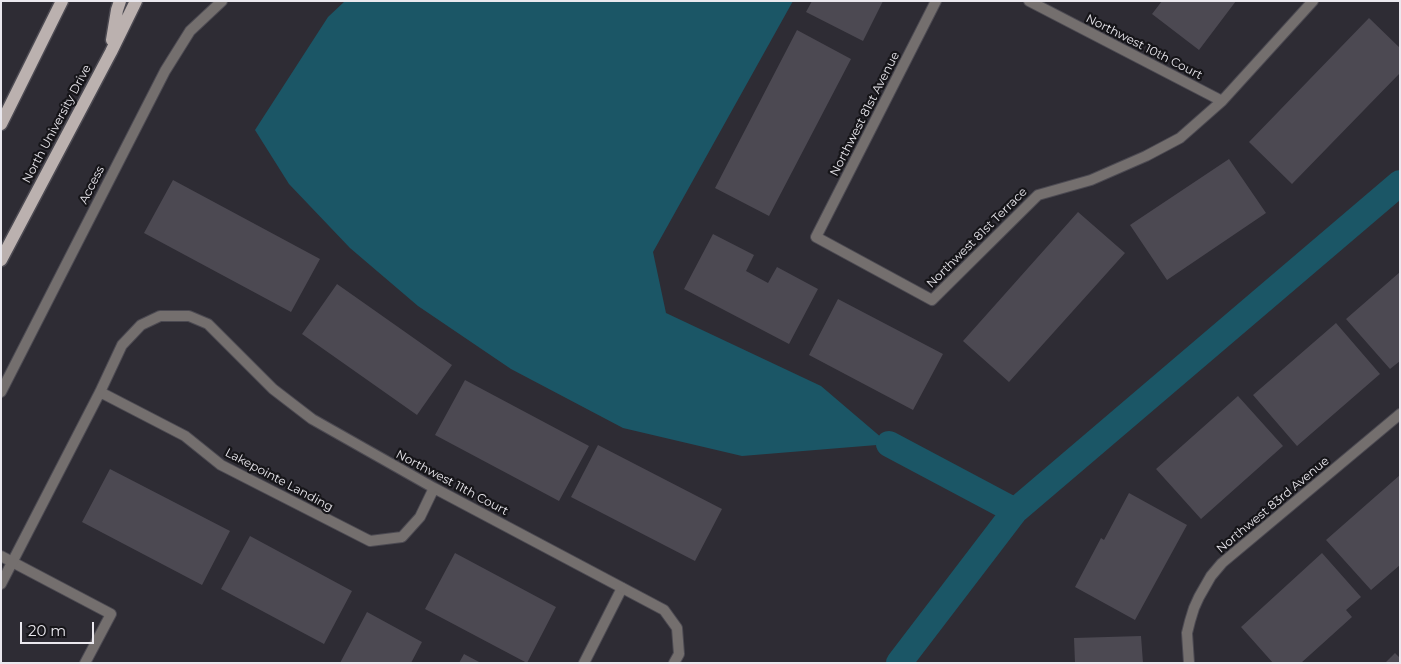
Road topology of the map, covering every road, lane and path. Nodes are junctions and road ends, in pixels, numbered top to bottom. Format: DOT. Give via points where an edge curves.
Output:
graph roads {
  1 [pos="62,1"];
  2 [pos="120,1"];
  3 [pos="136,1"];
  4 [pos="222,1"];
  5 [pos="936,1"];
  6 [pos="1029,1"];
  7 [pos="1314,1"];
  8 [pos="110,52"];
  9 [pos="1222,101"];
  10 [pos="1,124"];
  11 [pos="816,237"];
  12 [pos="1,260"];
  13 [pos="1,392"];
  14 [pos="100,392"];
  15 [pos="1400,414"];
  16 [pos="434,488"];
  17 [pos="1,556"];
  18 [pos="13,562"];
  19 [pos="1,584"];
  20 [pos="622,588"];
  21 [pos="676,658"];
  22 [pos="85,663"];
  23 [pos="584,663"];
  24 [pos="1189,663"];
  1 -- 10 [label="main road"];
  2 -- 8 [label="main road"];
  3 -- 8 [label="main road, North University Drive"];
  4 -- 13 [label="street, Access" via="190,31 165,70"];
  5 -- 11 [label="street, Northwest 81st Avenue"];
  6 -- 9 [label="street, Northwest 10th Court"];
  7 -- 9 [label="street, Northwest 81st Terrace"];
  8 -- 12 [label="main road, North University Drive"];
  9 -- 11 [label="street, Northwest 81st Terrace" via="1180,138 1146,156 1091,180 1038,195 932,300"];
  14 -- 16 [label="street, Lakepointe Landing" via="185,436 221,465 370,541 402,537 420,517"];
  14 -- 16 [label="street, Northwest 11th Court" via="122,345 142,325 160,316 188,316 208,324 273,389 312,419"];
  14 -- 18 [label="street"];
  15 -- 24 [label="street, Northwest 83rd Avenue" via="1222,563 1194,608 1187,633"];
  16 -- 20 [label="street, Northwest 11th Court"];
  17 -- 18 [label="street"];
  18 -- 19 [label="street"];
  18 -- 22 [label="street" via="111,614"];
  20 -- 21 [label="street, Northwest 11th Court" via="664,610 677,628"];
  20 -- 23 [label="street"];
}
